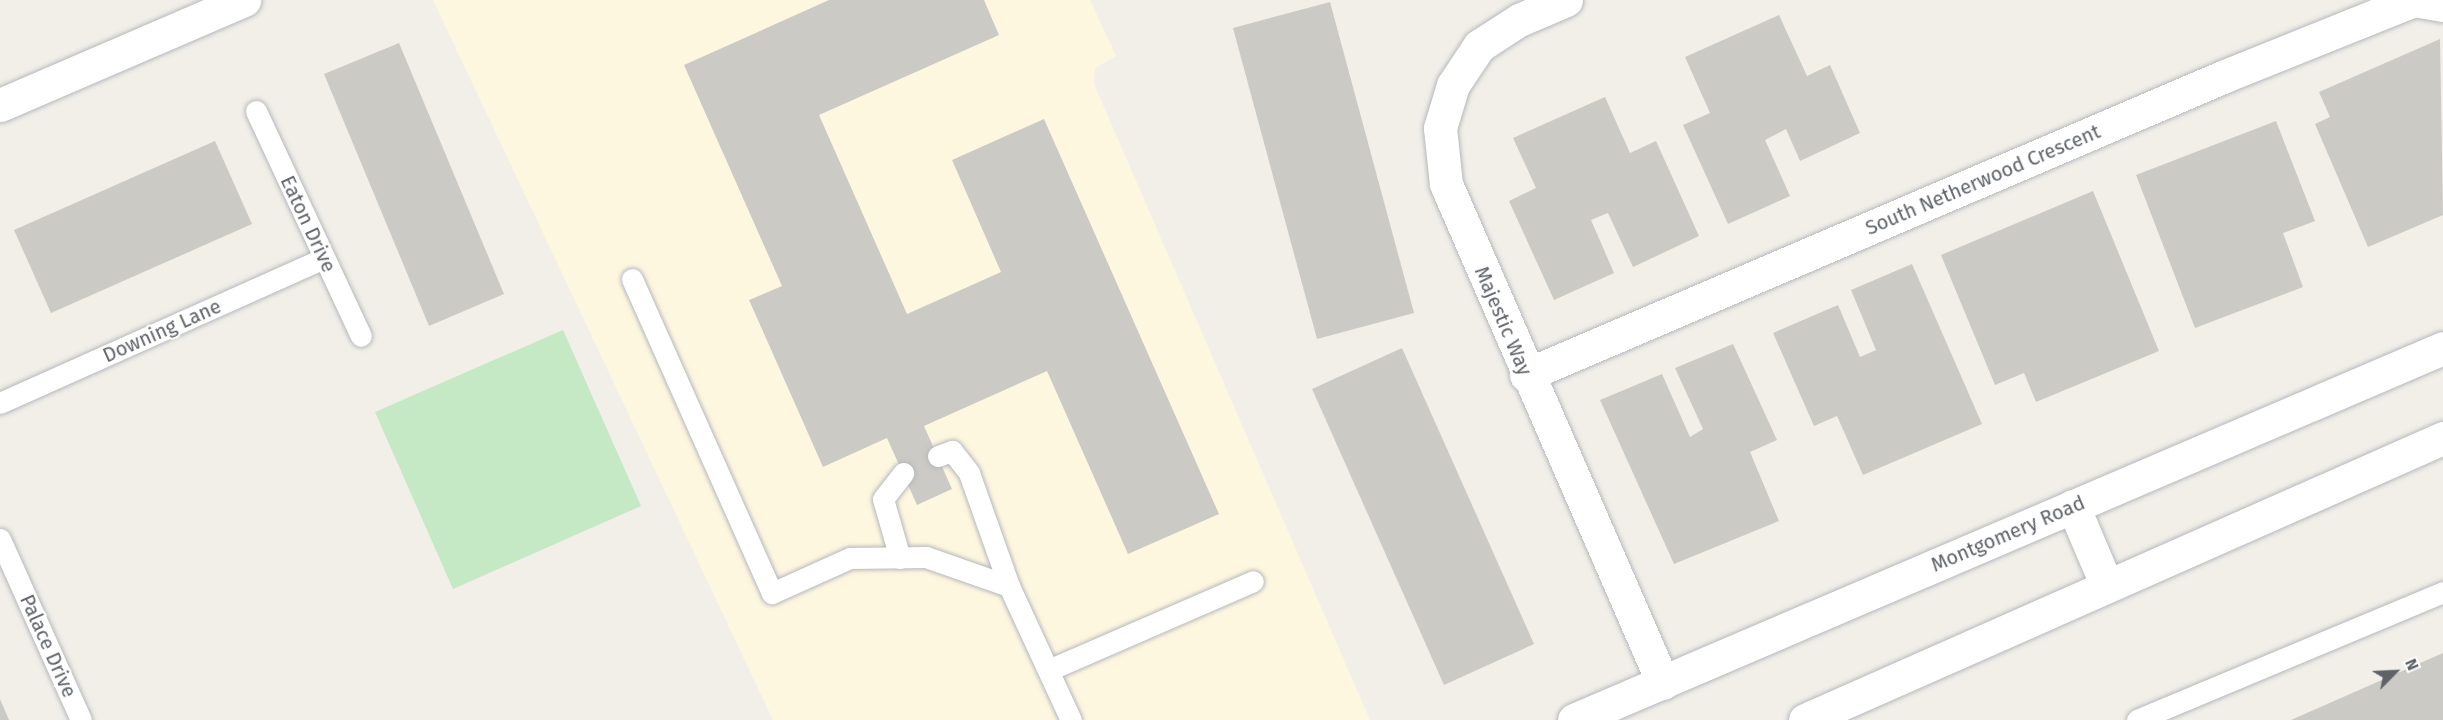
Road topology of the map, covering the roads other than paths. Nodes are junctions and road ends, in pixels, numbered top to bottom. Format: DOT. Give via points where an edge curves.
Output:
graph roads {
  1 [pos="244,0"];
  2 [pos="1566,0"];
  3 [pos="2443,5"];
  4 [pos="3,96"];
  5 [pos="256,111"];
  6 [pos="324,258"];
  7 [pos="632,279"];
  8 [pos="361,336"];
  9 [pos="2443,348"];
  10 [pos="1526,375"];
  11 [pos="0,403"];
  12 [pos="2443,438"];
  13 [pos="938,456"];
  14 [pos="903,473"];
  15 [pos="2073,506"];
  16 [pos="0,539"];
  17 [pos="900,558"];
  18 [pos="1253,581"];
  19 [pos="1009,586"];
  20 [pos="2108,586"];
  21 [pos="2443,592"];
  22 [pos="1051,669"];
  23 [pos="1663,683"];
  24 [pos="81,720"];
  25 [pos="1071,720"];
  26 [pos="1574,720"];
  27 [pos="1805,720"];
  28 [pos="2137,720"];
  1 -- 4 [label="street"];
  2 -- 10 [label="street, Majestic Way" via="1519,20 1479,46 1453,85 1440,128 1446,184"];
  3 -- 10 [label="street, South Netherwood Crescent" via="2414,0 2225,76"];
  5 -- 6 [label="lane, Eaton Drive"];
  6 -- 8 [label="lane, Eaton Drive"];
  6 -- 11 [label="lane, Downing Lane"];
  7 -- 17 [label="lane" via="772,593 850,558"];
  9 -- 15 [label="street, Montgomery Road"];
  10 -- 23 [label="street, Majestic Way"];
  12 -- 20 [label="street"];
  13 -- 19 [label="lane" via="952,451 969,473"];
  14 -- 17 [label="lane" via="883,499"];
  15 -- 20 [label="street"];
  15 -- 23 [label="street, Montgomery Road"];
  16 -- 24 [label="lane, Palace Drive"];
  17 -- 19 [label="lane" via="926,557"];
  18 -- 22 [label="lane"];
  19 -- 22 [label="lane"];
  20 -- 27 [label="street"];
  21 -- 28 [label="lane"];
  22 -- 25 [label="lane"];
  23 -- 26 [label="street, Montgomery Road"];
}
